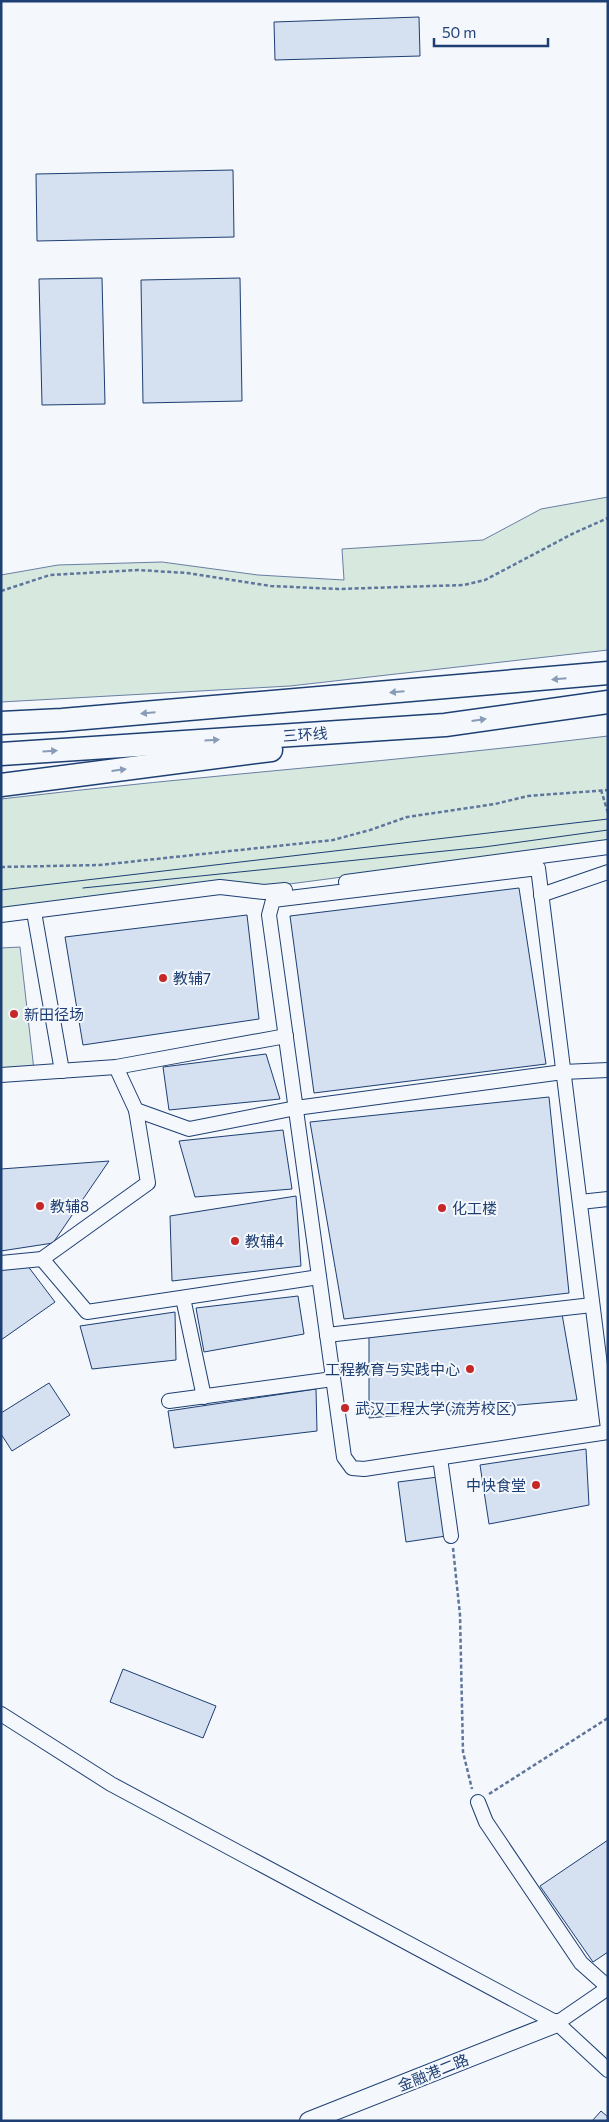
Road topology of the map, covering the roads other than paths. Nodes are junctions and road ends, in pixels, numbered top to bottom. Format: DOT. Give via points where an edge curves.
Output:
graph roads {
  1 [pos="608,673"];
  2 [pos="608,702"];
  3 [pos="1,719"];
  4 [pos="35,722"];
  5 [pos="1,723"];
  6 [pos="445,725"];
  7 [pos="1,754"];
  8 [pos="1,784"];
  9 [pos="608,847"];
  10 [pos="608,872"];
  11 [pos="542,895"];
  12 [pos="34,912"];
  13 [pos="1,915"];
  14 [pos="286,1036"];
  15 [pos="116,1067"];
  16 [pos="608,1070"];
  17 [pos="62,1071"];
  18 [pos="564,1072"];
  19 [pos="1,1075"];
  20 [pos="296,1108"];
  21 [pos="136,1110"];
  22 [pos="608,1199"];
  23 [pos="580,1202"];
  24 [pos="42,1259"];
  25 [pos="1,1263"];
  26 [pos="319,1277"];
  27 [pos="183,1298"];
  28 [pos="592,1305"];
  29 [pos="327,1335"];
  30 [pos="603,1355"];
  31 [pos="333,1378"];
  32 [pos="204,1397"];
  33 [pos="169,1401"];
  34 [pos="608,1431"];
  35 [pos="440,1458"];
  36 [pos="451,1536"];
  37 [pos="1,1714"];
  38 [pos="478,1802"];
  39 [pos="608,1988"];
  40 [pos="557,2023"];
  41 [pos="608,2070"];
  42 [pos="309,2121"];
  1 -- 4 [label="highway, one-way"];
  6 -- 2 [label="highway, 三环线, one-way"];
  3 -- 4 [label="highway"];
  4 -- 5 [label="highway"];
  7 -- 6 [label="highway, 三环线, one-way"];
  8 -- 6 [label="highway, one-way"];
  9 -- 12 [label="street" via="264,892 220,887"];
  10 -- 11 [label="street"];
  11 -- 14 [label="street" via="538,868 273,900 269,915"];
  11 -- 18 [label="street"];
  12 -- 13 [label="street"];
  12 -- 17 [label="street"];
  14 -- 15 [label="street"];
  14 -- 20 [label="street"];
  15 -- 17 [label="street"];
  15 -- 21 [label="street"];
  16 -- 18 [label="street"];
  17 -- 19 [label="street"];
  18 -- 20 [label="street"];
  18 -- 23 [label="street"];
  20 -- 21 [label="street" via="189,1129"];
  20 -- 26 [label="street"];
  21 -- 24 [label="street" via="148,1183"];
  22 -- 23 [label="street"];
  23 -- 28 [label="street"];
  24 -- 25 [label="street"];
  24 -- 27 [label="street" via="87,1312"];
  26 -- 27 [label="street"];
  26 -- 29 [label="street"];
  27 -- 32 [label="street"];
  28 -- 29 [label="street"];
  28 -- 30 [label="street"];
  29 -- 31 [label="street"];
  30 -- 34 [label="street"];
  31 -- 32 [label="street"];
  31 -- 35 [label="street" via="344,1457 352,1468"];
  32 -- 33 [label="street"];
  34 -- 35 [label="street"];
  35 -- 36 [label="street"];
  37 -- 40 [label="street" via="111,1784"];
  38 -- 39 [label="street" via="486,1822 581,1963"];
  39 -- 40 [label="street"];
  40 -- 41 [label="street"];
  40 -- 42 [label="street, 金融港二路"];
}
